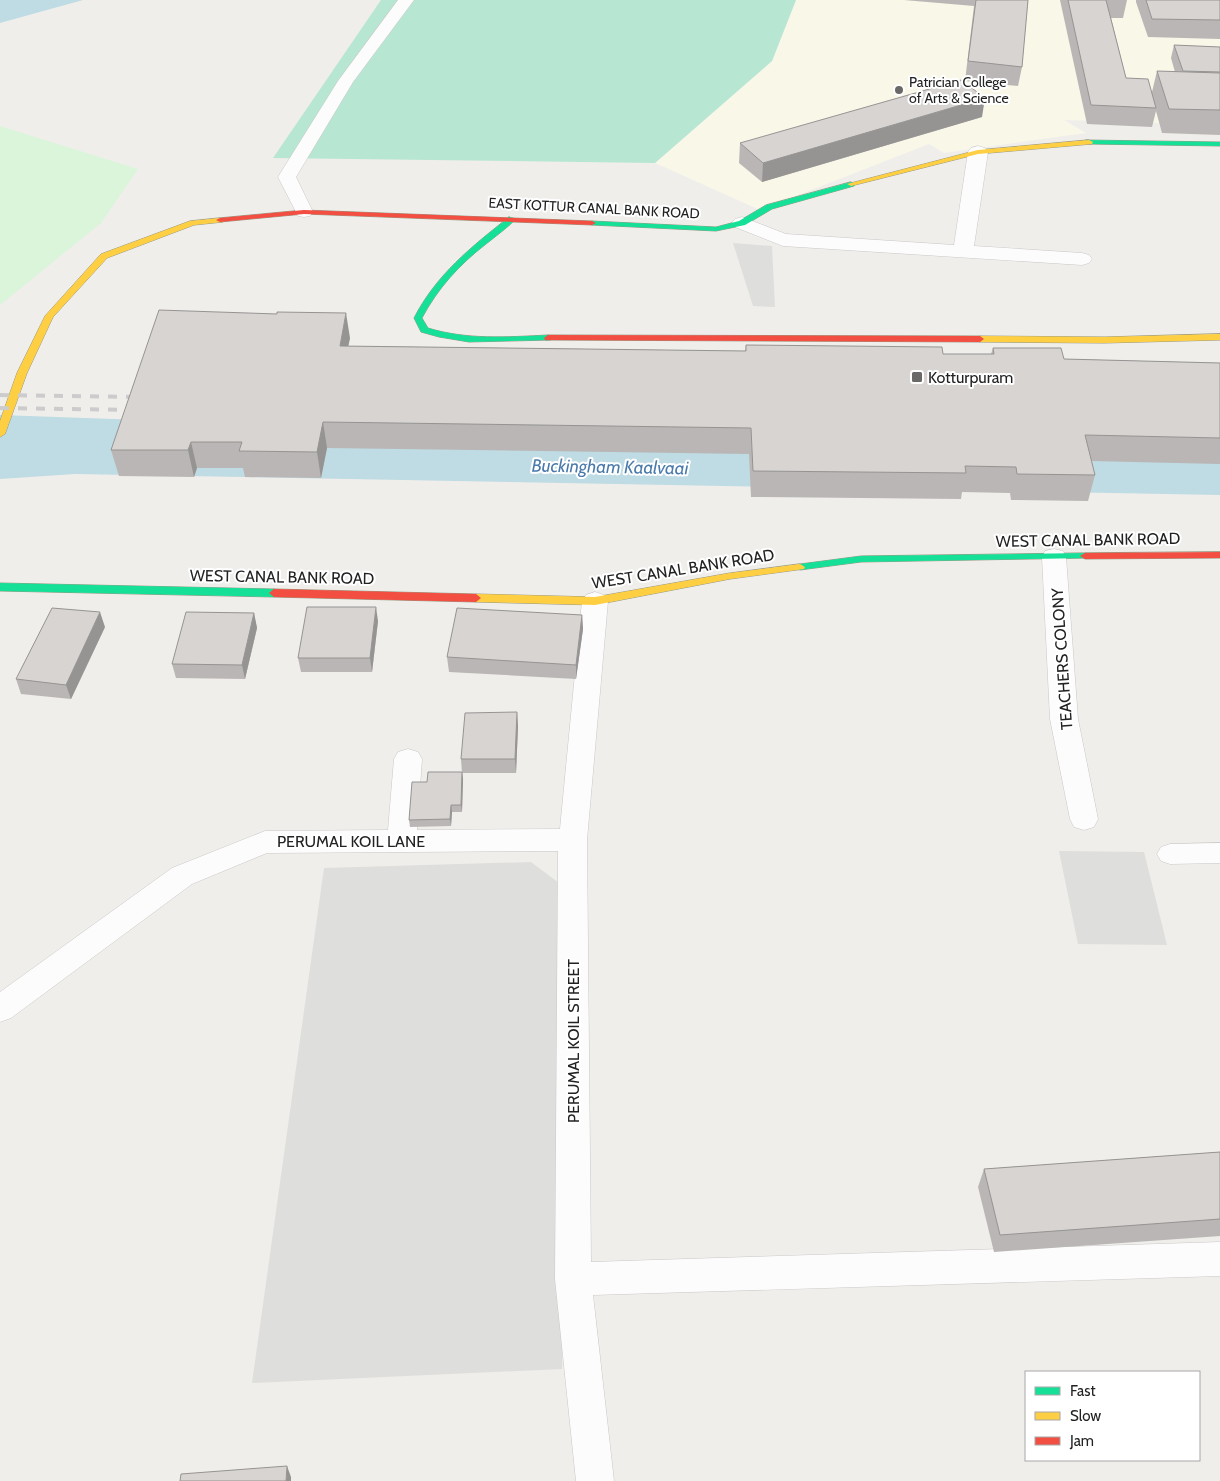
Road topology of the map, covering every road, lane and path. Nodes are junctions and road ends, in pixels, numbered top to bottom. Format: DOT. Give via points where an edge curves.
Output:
graph roads {
  1 [pos="406,0"];
  2 [pos="1220,144"];
  3 [pos="978,152"];
  4 [pos="304,212"];
  5 [pos="512,219"];
  6 [pos="742,223"];
  7 [pos="963,250"];
  8 [pos="1082,259"];
  9 [pos="1220,336"];
  10 [pos="0,434"];
  11 [pos="1220,555"];
  12 [pos="1054,557"];
  13 [pos="0,586"];
  14 [pos="595,601"];
  15 [pos="408,760"];
  16 [pos="1084,819"];
  17 [pos="573,840"];
  18 [pos="402,841"];
  19 [pos="1220,852"];
  20 [pos="1170,854"];
  21 [pos="1,1013"];
  22 [pos="1220,1259"];
  23 [pos="573,1279"];
  24 [pos="595,1481"];
  1 -- 4 [label="lane" via="346,81 287,177"];
  2 -- 3 [label="street, EAST KOTTUR CANAL BANK ROAD" via="1070,142"];
  3 -- 6 [label="street, EAST KOTTUR CANAL BANK ROAD" via="769,207"];
  3 -- 7 [label="street"];
  4 -- 5 [label="street, EAST KOTTUR CANAL BANK ROAD"];
  4 -- 10 [label="street, EAST KOTTUR CANAL BANK ROAD" via="193,223 104,256 49,316 22,373"];
  5 -- 6 [label="street, EAST KOTTUR CANAL BANK ROAD" via="701,229 732,227"];
  5 -- 9 [label="street" via="443,277 423,304 418,318 424,330 440,336 479,339 1104,340"];
  6 -- 7 [label="street" via="783,240"];
  7 -- 8 [label="street"];
  11 -- 12 [label="street, WEST CANAL BANK ROAD"];
  12 -- 14 [label="street, WEST CANAL BANK ROAD" via="861,559 730,576"];
  12 -- 16 [label="street, TEACHERS COLONY" via="1064,719"];
  13 -- 14 [label="street, WEST CANAL BANK ROAD"];
  14 -- 17 [label="street, PERUMAL KOIL STREET"];
  15 -- 18 [label="street"];
  17 -- 18 [label="street, PERUMAL KOIL LANE"];
  17 -- 23 [label="street, PERUMAL KOIL STREET"];
  18 -- 21 [label="street, PERUMAL KOIL LANE" via="265,842 182,876"];
  19 -- 20 [label="lane"];
  22 -- 23 [label="street"];
  23 -- 24 [label="street, PERUMAL KOIL STREET"];
}
